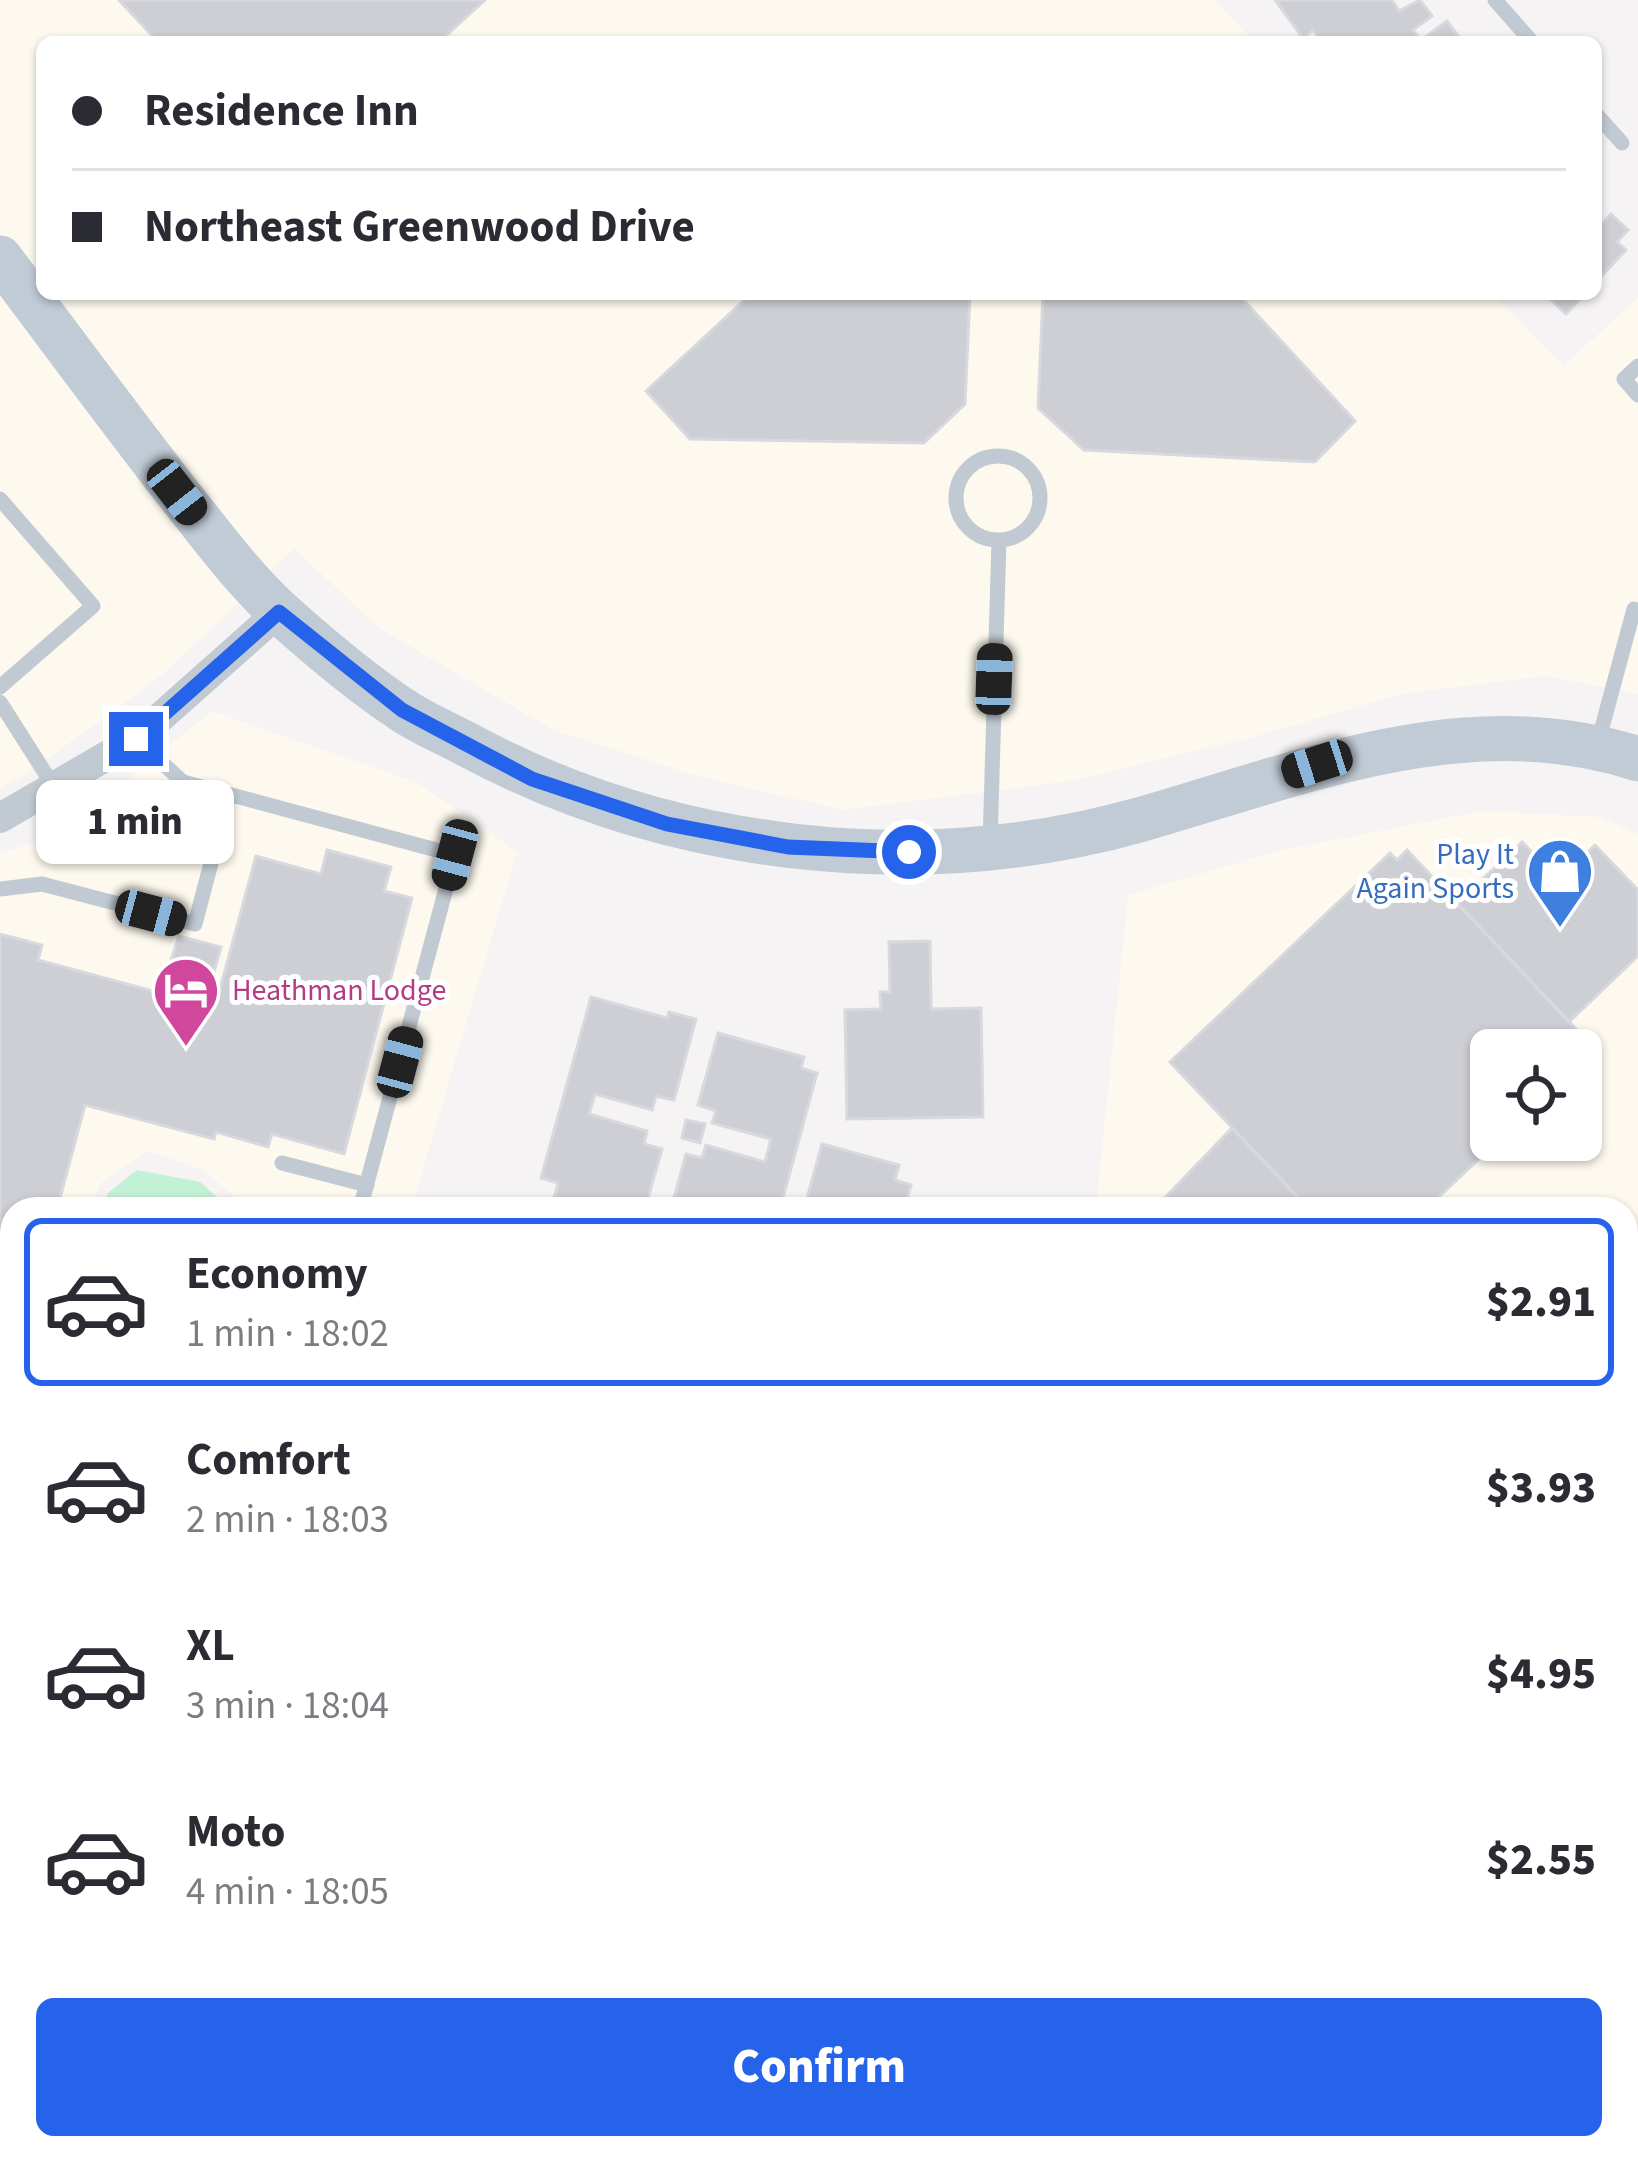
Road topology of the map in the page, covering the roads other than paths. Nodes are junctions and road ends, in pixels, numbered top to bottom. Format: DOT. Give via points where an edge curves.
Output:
graph roads {
  1 [pos="1495,0"];
  2 [pos="1527,36"];
  3 [pos="1602,121"];
  4 [pos="1622,143"];
  5 [pos="0,258"];
  6 [pos="1638,366"];
  7 [pos="1638,394"];
  8 [pos="0,499"];
  9 [pos="999,540"];
  10 [pos="1634,609"];
  11 [pos="279,612"];
  12 [pos="0,687"];
  13 [pos="0,702"];
  14 [pos="136,739"];
  15 [pos="1617,754"];
  16 [pos="54,787"];
  17 [pos="230,795"];
  18 [pos="0,818"];
  19 [pos="989,845"];
  20 [pos="0,889"];
  21 [pos="283,1163"];
  22 [pos="367,1185"];
  23 [pos="364,1197"];
  1 -- 2 [label="lane"];
  3 -- 4 [label="lane"];
  5 -- 11 [label="street"];
  6 -- 7 [label="lane" via="1624,379"];
  8 -- 12 [label="lane" via="93,606"];
  9 -- 9 [label="lane" via="974,532 957,501 966,472 998,456 1026,467 1040,495 1031,524"];
  9 -- 19 [label="lane"];
  10 -- 15 [label="lane"];
  11 -- 14 [label="street"];
  11 -- 19 [label="street" via="402,710 532,779 667,824 788,847 909,852"];
  13 -- 16 [label="lane"];
  14 -- 16 [label="street"];
  14 -- 17 [label="lane" via="183,782"];
  15 -- 19 [label="street" via="1477,739 1395,747 1111,828"];
  16 -- 18 [label="street"];
  17 -- 20 [label="lane" via="195,924 42,884"];
  17 -- 22 [label="lane" via="455,855"];
  21 -- 22 [label="lane"];
  22 -- 23 [label="lane"];
}
